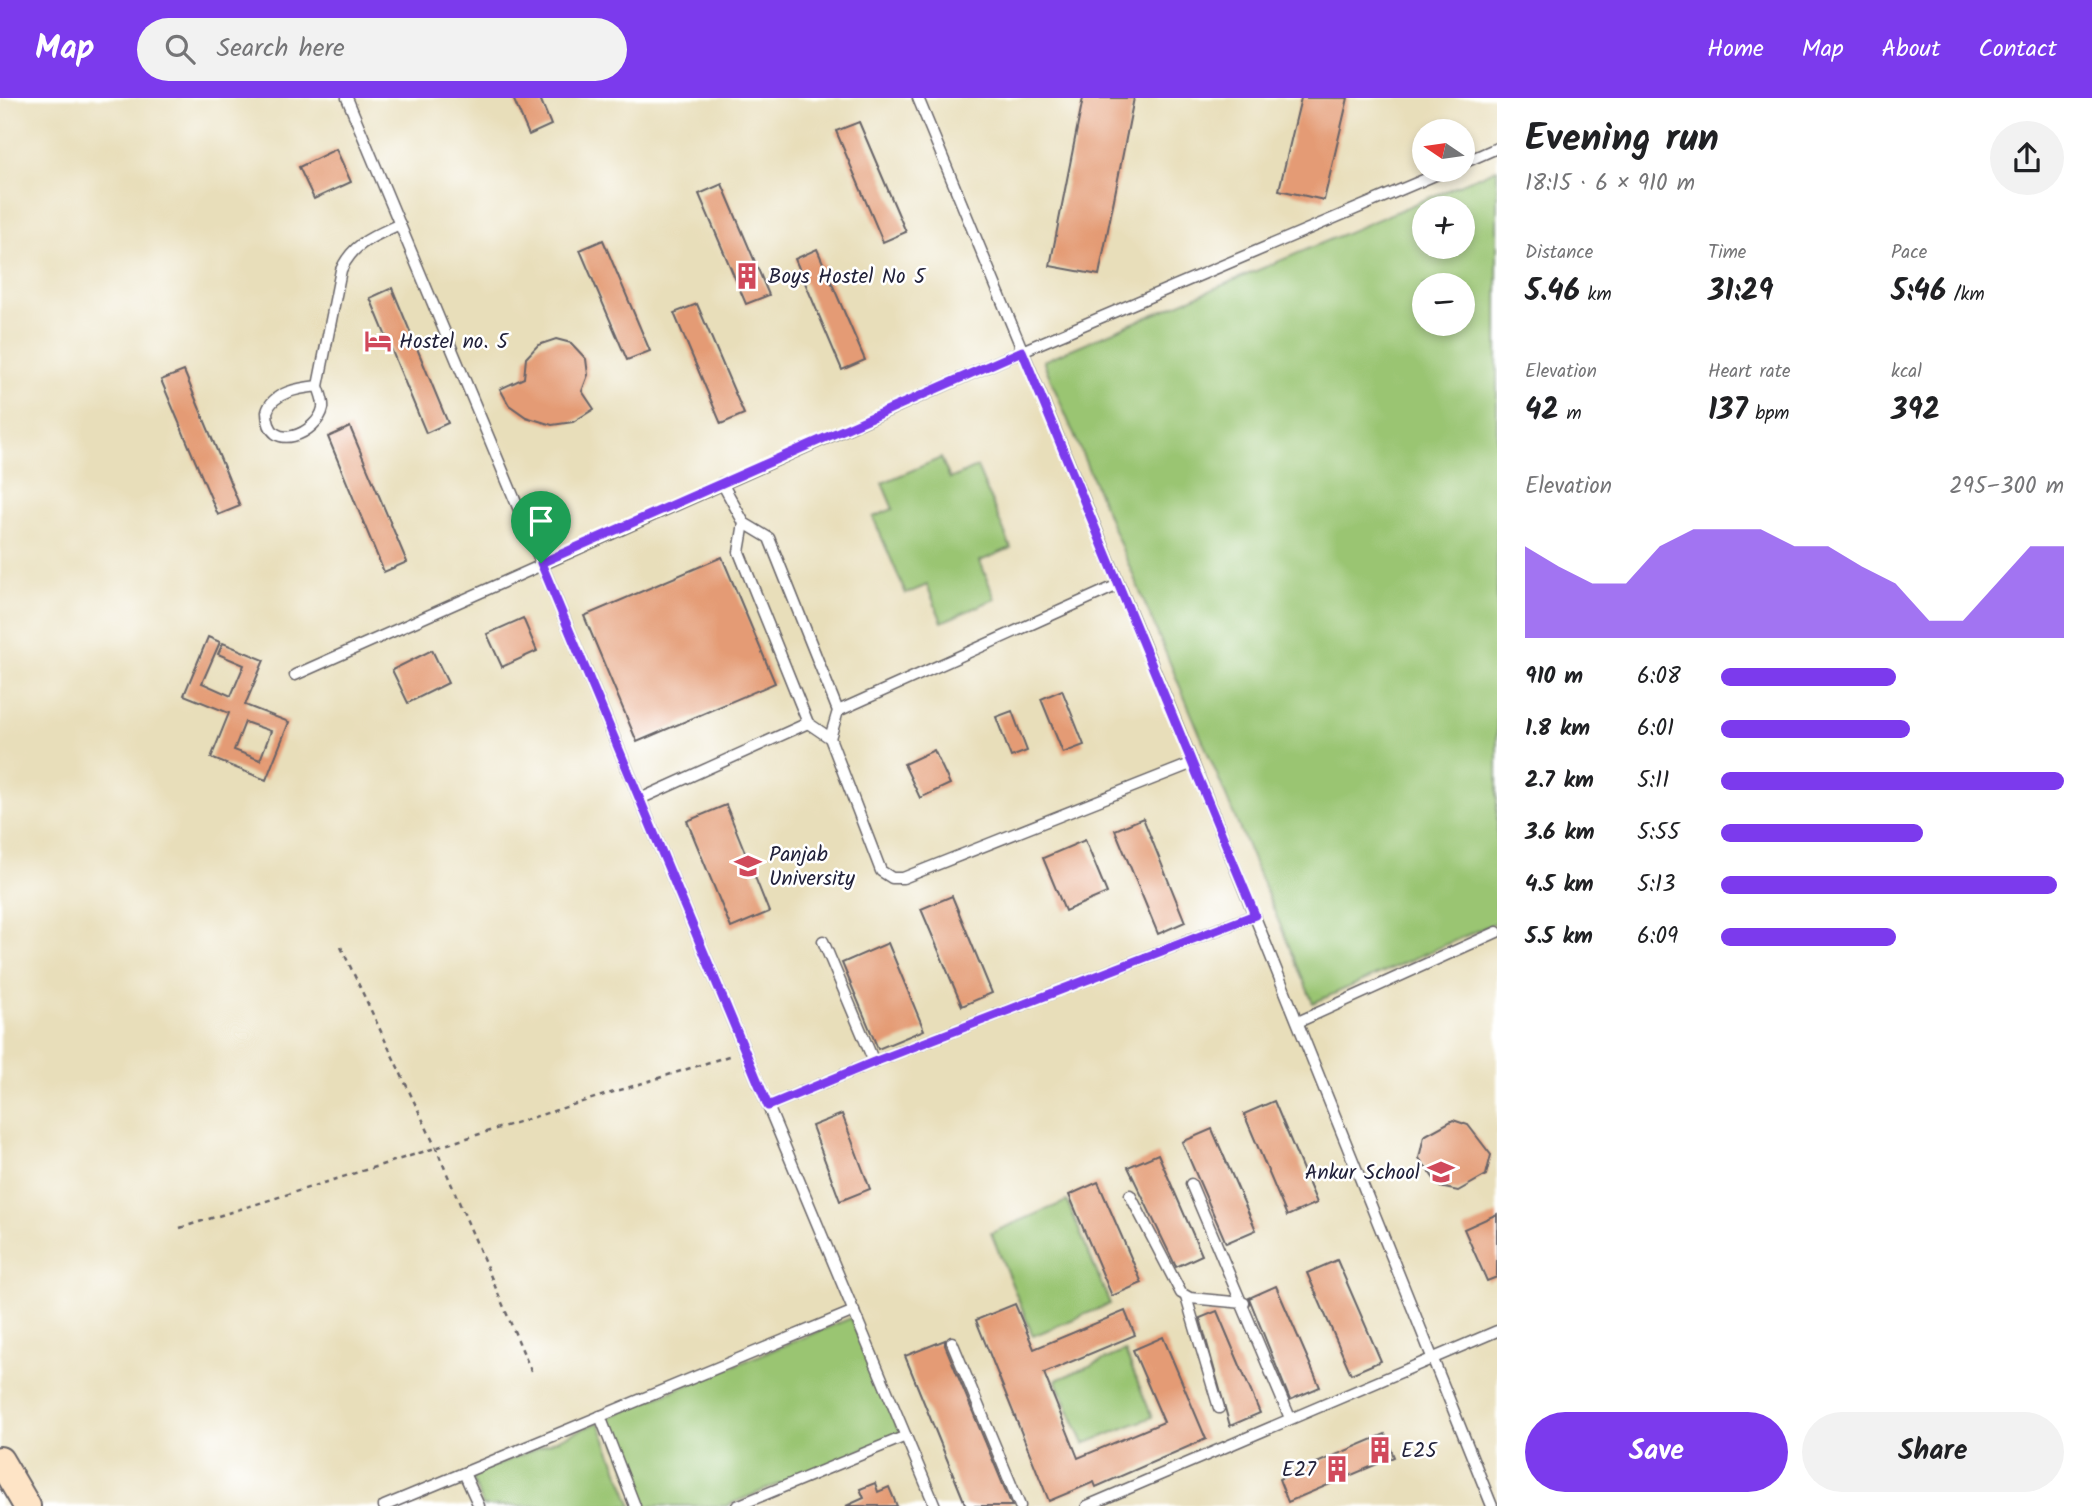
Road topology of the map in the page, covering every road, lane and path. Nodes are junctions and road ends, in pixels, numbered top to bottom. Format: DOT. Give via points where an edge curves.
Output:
graph roads {
  1 [pos="347,98"];
  2 [pos="918,98"];
  3 [pos="1497,148"];
  4 [pos="1475,158"];
  5 [pos="1419,182"];
  6 [pos="400,224"];
  7 [pos="1022,351"];
  8 [pos="318,386"];
  9 [pos="722,483"];
  10 [pos="744,523"];
  11 [pos="541,563"];
  12 [pos="1118,584"];
  13 [pos="295,675"];
  14 [pos="838,711"];
  15 [pos="808,723"];
  16 [pos="830,738"];
  17 [pos="1193,763"];
  18 [pos="640,799"];
  19 [pos="1255,915"];
  20 [pos="1497,932"];
  21 [pos="823,941"];
  22 [pos="341,947"];
  23 [pos="1298,1022"];
  24 [pos="745,1051"];
  25 [pos="874,1062"];
  26 [pos="768,1106"];
  27 [pos="436,1148"];
  28 [pos="1191,1184"];
  29 [pos="1130,1195"];
  30 [pos="180,1228"];
  31 [pos="1186,1297"];
  32 [pos="1244,1303"];
  33 [pos="854,1311"];
  34 [pos="1497,1331"];
  35 [pos="952,1342"];
  36 [pos="1434,1358"];
  37 [pos="532,1373"];
  38 [pos="1219,1408"];
  39 [pos="600,1416"];
  40 [pos="1290,1418"];
  41 [pos="906,1436"];
  42 [pos="0,1460"];
  43 [pos="464,1473"];
  44 [pos="27,1506"];
  45 [pos="384,1506"];
  46 [pos="479,1506"];
  47 [pos="635,1506"];
  48 [pos="737,1506"];
  49 [pos="935,1506"];
  50 [pos="1020,1506"];
  51 [pos="1087,1506"];
  52 [pos="1492,1506"];
  1 -- 6 [label="lane"];
  2 -- 7 [label="lane"];
  3 -- 4 [label="lane"];
  5 -- 7 [label="lane"];
  6 -- 8 [label="lane" via="360,243 348,254"];
  6 -- 11 [label="lane"];
  7 -- 9 [label="lane"];
  7 -- 12 [label="lane"];
  8 -- 8 [label="lane" via="292,390 275,399 267,412 273,432 290,438 319,416 323,402"];
  9 -- 10 [label="lane"];
  9 -- 11 [label="lane"];
  10 -- 14 [label="lane" via="769,538"];
  10 -- 15 [label="lane" via="739,552"];
  11 -- 13 [label="lane"];
  11 -- 18 [label="lane"];
  12 -- 14 [label="lane"];
  12 -- 17 [label="lane"];
  14 -- 16 [label="lane"];
  15 -- 16 [label="lane"];
  15 -- 18 [label="lane"];
  16 -- 17 [label="lane" via="881,871 892,878 903,878"];
  17 -- 19 [label="lane"];
  18 -- 24 [label="lane"];
  19 -- 23 [label="lane"];
  19 -- 25 [label="lane"];
  20 -- 23 [label="lane"];
  21 -- 25 [label="lane"];
  22 -- 27 [label="path"];
  23 -- 36 [label="lane"];
  24 -- 26 [label="lane"];
  24 -- 27 [label="path"];
  25 -- 26 [label="lane"];
  26 -- 33 [label="lane"];
  27 -- 30 [label="path"];
  27 -- 37 [label="path"];
  28 -- 32 [label="lane"];
  29 -- 31 [label="lane"];
  31 -- 32 [label="lane"];
  31 -- 38 [label="lane"];
  32 -- 40 [label="lane"];
  33 -- 39 [label="lane"];
  33 -- 41 [label="lane"];
  34 -- 36 [label="lane"];
  35 -- 50 [label="lane"];
  36 -- 40 [label="lane"];
  36 -- 52 [label="lane"];
  39 -- 43 [label="lane"];
  39 -- 47 [label="lane"];
  40 -- 51 [label="lane"];
  41 -- 48 [label="lane"];
  41 -- 49 [label="lane"];
  42 -- 44 [label="street"];
  43 -- 45 [label="lane"];
  43 -- 46 [label="lane"];
}
